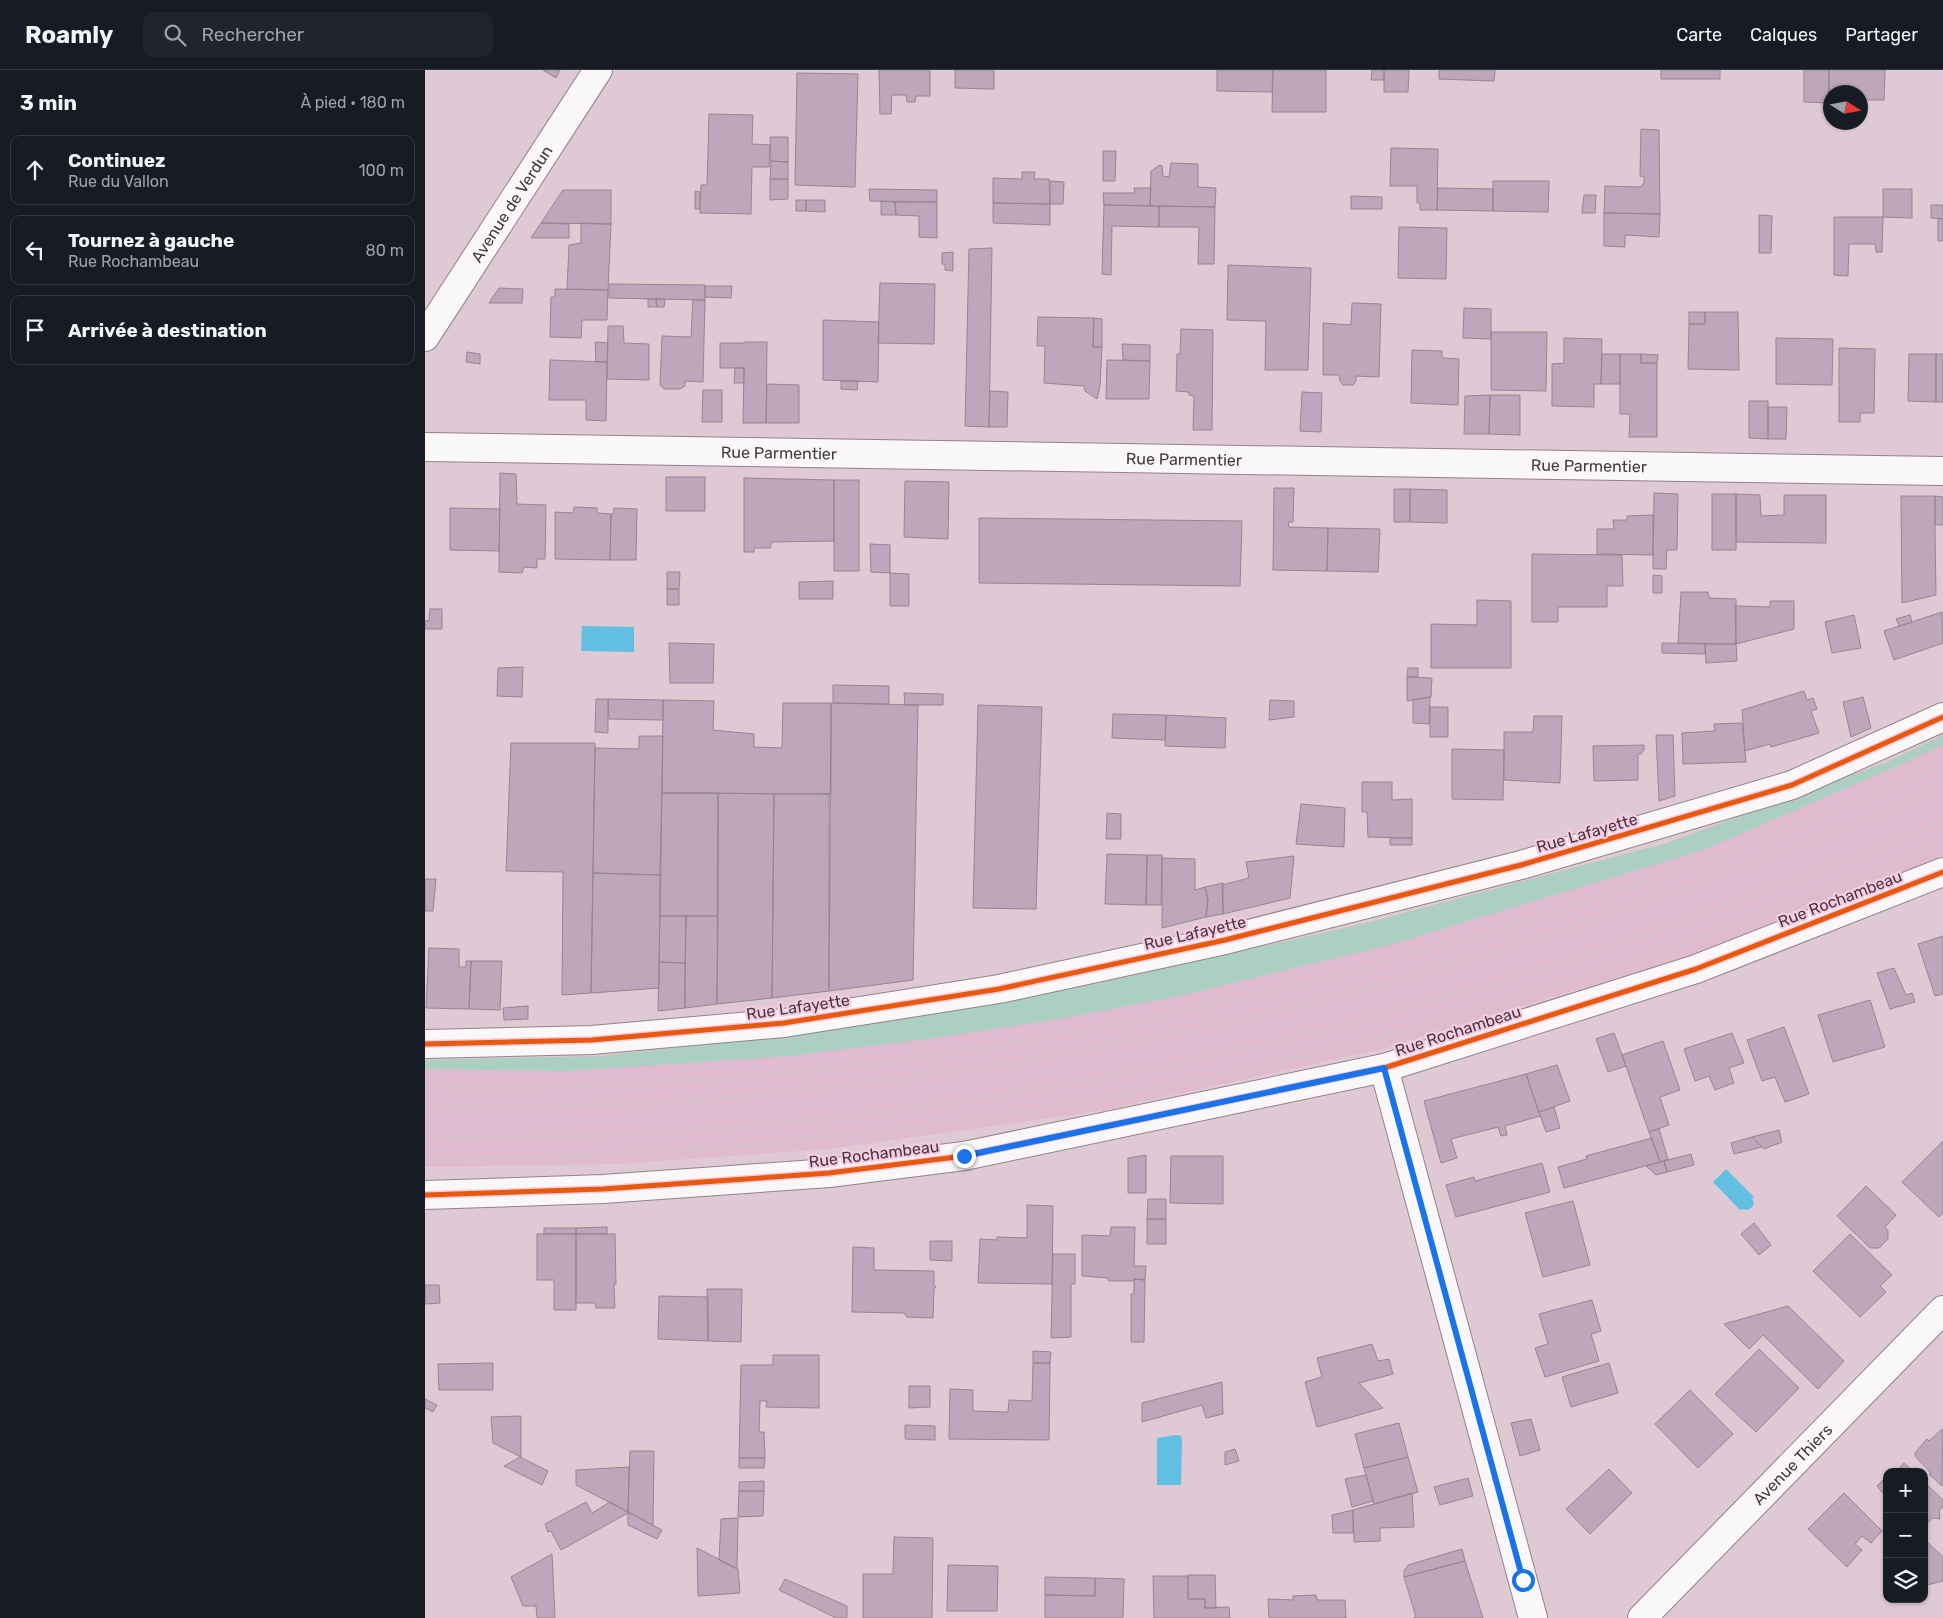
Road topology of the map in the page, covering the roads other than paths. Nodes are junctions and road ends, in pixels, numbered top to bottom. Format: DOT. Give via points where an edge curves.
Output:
graph roads {
  1 [pos="598,70"];
  2 [pos="425,337"];
  3 [pos="425,447"];
  4 [pos="1943,472"];
  5 [pos="1943,718"];
  6 [pos="1943,872"];
  7 [pos="425,1044"];
  8 [pos="1384,1068"];
  9 [pos="425,1195"];
  10 [pos="1943,1310"];
  11 [pos="1533,1618"];
  12 [pos="1642,1618"];
  1 -- 2 [label="street, Avenue de Verdun"];
  3 -- 4 [label="street, Rue Parmentier"];
  5 -- 7 [label="street, Rue Lafayette" via="1792,785 1521,865 1225,940 999,989 783,1023 592,1040"];
  6 -- 8 [label="street, Rue Rochambeau" via="1696,969"];
  8 -- 9 [label="street, Rue Rochambeau" via="964,1156 829,1172 603,1189"];
  8 -- 11 [label="street"];
  10 -- 12 [label="street, Avenue Thiers"];
}
